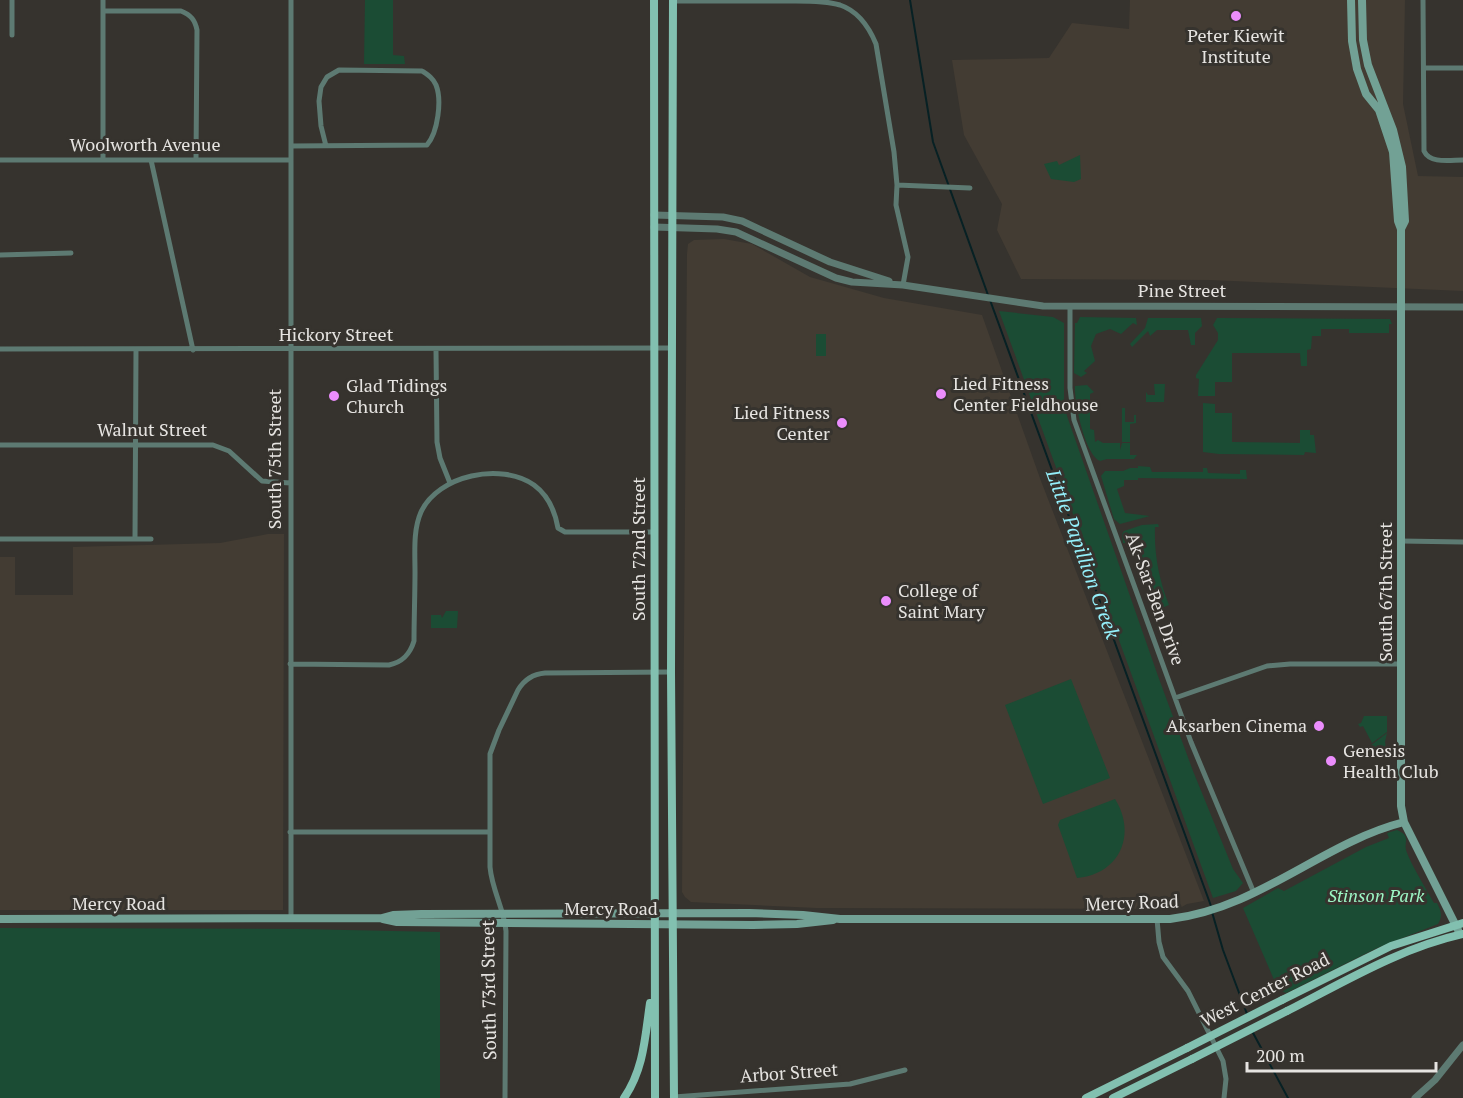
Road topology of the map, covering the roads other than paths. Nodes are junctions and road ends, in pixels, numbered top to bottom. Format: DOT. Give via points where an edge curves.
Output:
graph roads {
  1 [pos="12,0"];
  2 [pos="103,0"];
  3 [pos="291,0"];
  4 [pos="654,0"];
  5 [pos="673,0"];
  6 [pos="1351,0"];
  7 [pos="1362,0"];
  8 [pos="1424,0"];
  9 [pos="788,1"];
  10 [pos="103,11"];
  11 [pos="12,35"];
  12 [pos="1424,68"];
  13 [pos="1463,68"];
  14 [pos="291,146"];
  15 [pos="326,146"];
  16 [pos="0,160"];
  17 [pos="103,160"];
  18 [pos="151,160"];
  19 [pos="196,160"];
  20 [pos="291,160"];
  21 [pos="1463,160"];
  22 [pos="897,185"];
  23 [pos="970,188"];
  24 [pos="654,215"];
  25 [pos="674,217"];
  26 [pos="654,227"];
  27 [pos="673,228"];
  28 [pos="1401,230"];
  29 [pos="71,254"];
  30 [pos="0,255"];
  31 [pos="903,285"];
  32 [pos="1070,306"];
  33 [pos="1401,307"];
  34 [pos="1463,307"];
  35 [pos="654,348"];
  36 [pos="672,348"];
  37 [pos="0,349"];
  38 [pos="136,350"];
  39 [pos="192,350"];
  40 [pos="290,350"];
  41 [pos="436,350"];
  42 [pos="135,444"];
  43 [pos="0,445"];
  44 [pos="290,483"];
  45 [pos="450,483"];
  46 [pos="656,532"];
  47 [pos="0,539"];
  48 [pos="135,539"];
  49 [pos="152,539"];
  50 [pos="1401,541"];
  51 [pos="1463,542"];
  52 [pos="290,664"];
  53 [pos="1401,664"];
  54 [pos="656,672"];
  55 [pos="671,672"];
  56 [pos="1174,698"];
  57 [pos="1404,822"];
  58 [pos="290,832"];
  59 [pos="490,832"];
  60 [pos="1254,893"];
  61 [pos="654,913"];
  62 [pos="673,913"];
  63 [pos="504,918"];
  64 [pos="0,919"];
  65 [pos="291,919"];
  66 [pos="840,919"];
  67 [pos="1157,919"];
  68 [pos="654,924"];
  69 [pos="672,924"];
  70 [pos="1460,924"];
  71 [pos="1462,937"];
  72 [pos="654,973"];
  73 [pos="1463,1045"];
  74 [pos="905,1070"];
  75 [pos="674,1097"];
  76 [pos="505,1098"];
  77 [pos="624,1098"];
  78 [pos="656,1098"];
  79 [pos="1086,1098"];
  80 [pos="1113,1098"];
  81 [pos="1224,1098"];
  82 [pos="1415,1098"];
  1 -- 11 [label="street"];
  2 -- 10 [label="street"];
  3 -- 14 [label="street, South 75th Street"];
  4 -- 24 [label="main road, South 72nd Street"];
  5 -- 9 [label="street"];
  5 -- 25 [label="main road, South 72nd Street"];
  6 -- 28 [label="main road, South 67th Street" via="1354,55 1366,94 1379,110 1390,139"];
  7 -- 28 [label="main road, South 67th Street" via="1367,59 1402,167 1405,221"];
  8 -- 12 [label="street"];
  9 -- 22 [label="street" via="841,5 871,31"];
  10 -- 17 [label="street"];
  10 -- 19 [label="street" via="178,11 191,17 196,30"];
  12 -- 13 [label="street"];
  12 -- 21 [label="street" via="1426,156 1432,160"];
  14 -- 15 [label="street"];
  14 -- 20 [label="street, South 75th Street"];
  15 -- 15 [label="street" via="321,126 321,87 327,77 339,70 422,71 437,87 438,119 427,145"];
  16 -- 17 [label="street, Woolworth Avenue"];
  17 -- 18 [label="street, Woolworth Avenue"];
  18 -- 19 [label="street, Woolworth Avenue"];
  18 -- 39 [label="street"];
  19 -- 20 [label="street, Woolworth Avenue"];
  20 -- 40 [label="street, South 75th Street"];
  22 -- 23 [label="street"];
  22 -- 31 [label="street" via="896,205 908,257"];
  24 -- 25 [label="street, Pine Street"];
  24 -- 26 [label="main road, South 72nd Street"];
  25 -- 27 [label="main road, South 72nd Street"];
  25 -- 31 [label="street, Pine Street" via="742,221 840,266"];
  26 -- 27 [label="street, Pine Street"];
  26 -- 35 [label="main road, South 72nd Street"];
  27 -- 31 [label="street, Pine Street" via="736,231 836,278"];
  27 -- 36 [label="main road, South 72nd Street"];
  28 -- 33 [label="main road, South 67th Street"];
  29 -- 30 [label="street"];
  31 -- 32 [label="street, Pine Street" via="1019,303"];
  32 -- 33 [label="street, Pine Street"];
  32 -- 56 [label="street, Ak-Sar-Ben Drive" via="1074,420"];
  33 -- 34 [label="street, Pine Street"];
  33 -- 50 [label="main road, South 67th Street"];
  35 -- 36 [label="street, Hickory Street"];
  35 -- 41 [label="street, Hickory Street"];
  35 -- 46 [label="main road, South 72nd Street"];
  36 -- 55 [label="main road, South 72nd Street"];
  37 -- 38 [label="street, Hickory Street"];
  38 -- 39 [label="street, Hickory Street"];
  38 -- 42 [label="street"];
  39 -- 40 [label="street, Hickory Street"];
  40 -- 41 [label="street, Hickory Street"];
  40 -- 44 [label="street, South 75th Street"];
  41 -- 45 [label="street" via="436,442"];
  42 -- 43 [label="street, Walnut Street"];
  42 -- 44 [label="street, Walnut Street" via="217,446 229,451 262,481"];
  42 -- 48 [label="street"];
  44 -- 52 [label="street, South 75th Street"];
  45 -- 46 [label="street" via="477,475 523,479 546,496 558,528 565,532"];
  45 -- 52 [label="street" via="430,499 417,523 414,641 406,657 389,665"];
  46 -- 54 [label="main road, South 72nd Street"];
  47 -- 48 [label="street"];
  48 -- 49 [label="street"];
  50 -- 51 [label="street"];
  50 -- 53 [label="main road, South 67th Street"];
  52 -- 58 [label="street, South 75th Street"];
  53 -- 56 [label="street" via="1267,666"];
  53 -- 57 [label="main road, South 67th Street"];
  54 -- 55 [label="street"];
  54 -- 59 [label="street, South 73rd Street" via="545,673 529,678 518,690 492,747"];
  54 -- 61 [label="main road, South 72nd Street"];
  55 -- 62 [label="main road, South 72nd Street"];
  56 -- 60 [label="street, Ak-Sar-Ben Drive"];
  57 -- 60 [label="main road, Mercy Road" via="1365,836"];
  57 -- 70 [label="main road, South 67th Street"];
  58 -- 59 [label="street"];
  58 -- 65 [label="street, South 75th Street"];
  59 -- 63 [label="street, South 73rd Street" via="491,877"];
  60 -- 67 [label="main road, Mercy Road" via="1187,917"];
  61 -- 62 [label="main road, Mercy Road"];
  61 -- 63 [label="main road, Mercy Road"];
  61 -- 68 [label="main road, South 72nd Street"];
  62 -- 66 [label="main road, Mercy Road" via="775,913"];
  62 -- 69 [label="main road, South 72nd Street"];
  63 -- 65 [label="main road, Mercy Road" via="397,922 382,918"];
  63 -- 68 [label="main road, Mercy Road"];
  63 -- 76 [label="street, South 73rd Street"];
  64 -- 65 [label="main road, Mercy Road"];
  66 -- 67 [label="main road, Mercy Road"];
  66 -- 69 [label="main road, Mercy Road" via="797,924"];
  67 -- 81 [label="street" via="1163,957 1188,991 1223,1061"];
  68 -- 69 [label="main road, Mercy Road"];
  68 -- 72 [label="main road, South 72nd Street"];
  69 -- 75 [label="main road, South 72nd Street"];
  70 -- 71 [label="main road, South 67th Street"];
  70 -- 79 [label="main road, West Center Road, bridge" via="1391,946"];
  71 -- 80 [label="main road, West Center Road, bridge" via="1393,958"];
  72 -- 77 [label="main road" via="642,1062"];
  72 -- 78 [label="main road, South 72nd Street"];
  73 -- 82 [label="street"];
  74 -- 75 [label="street, Arbor Street" via="850,1084"];
}
